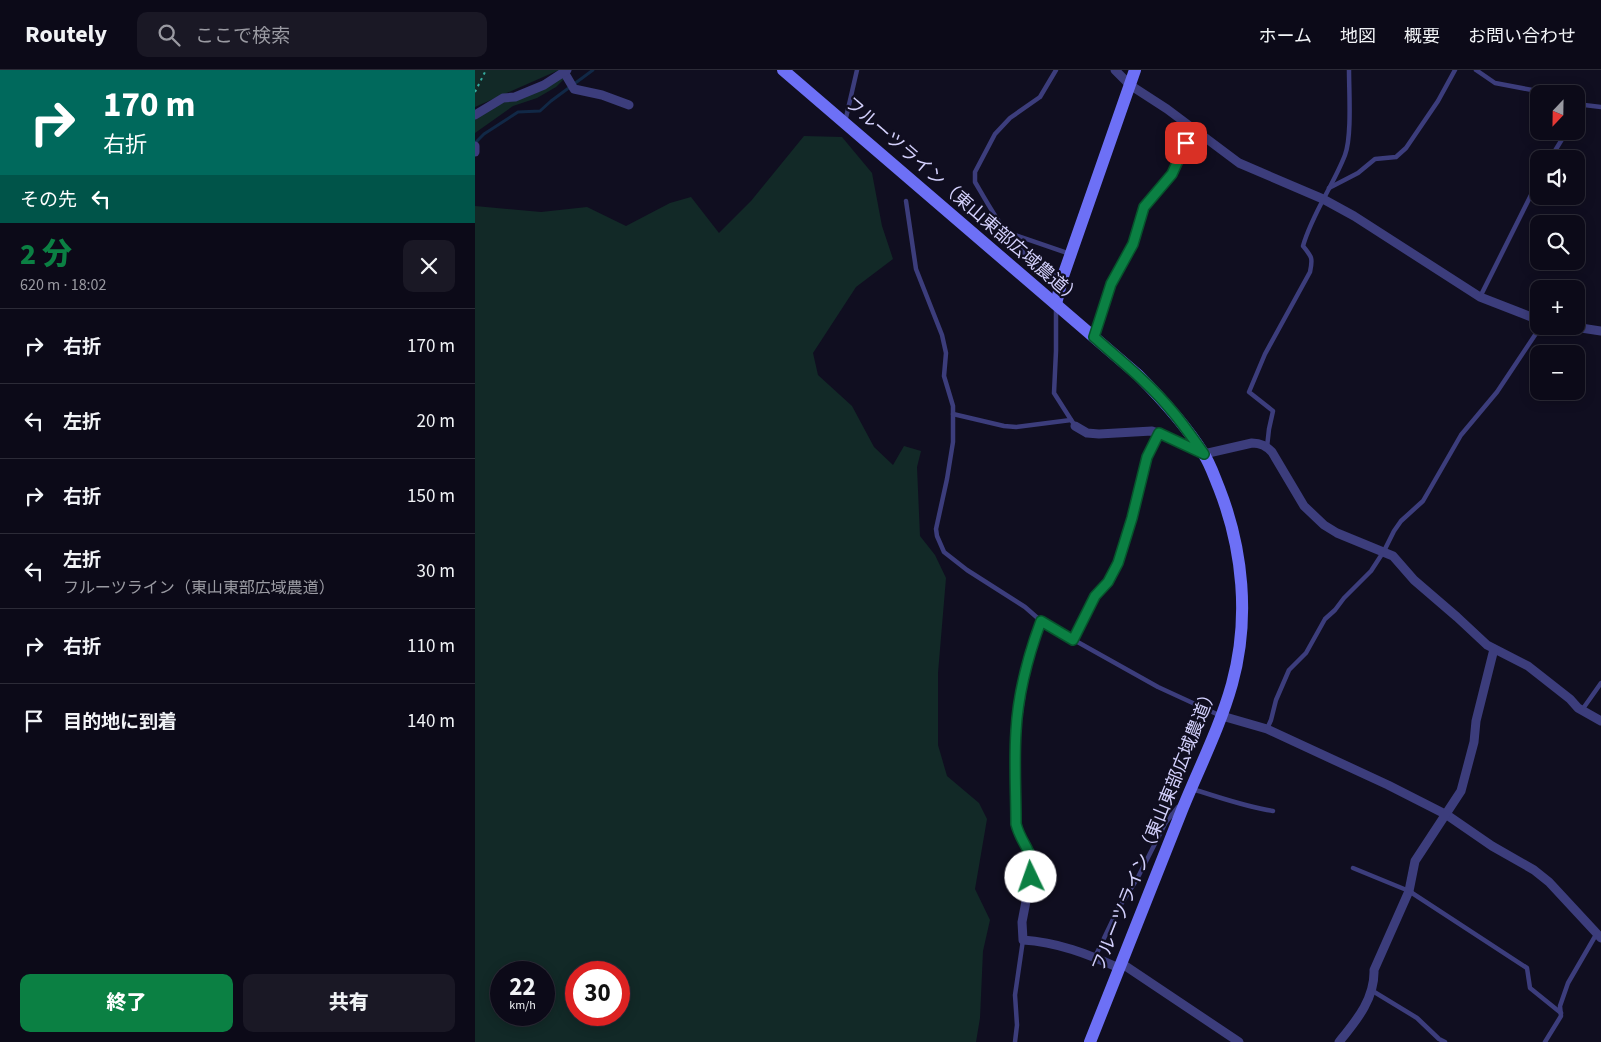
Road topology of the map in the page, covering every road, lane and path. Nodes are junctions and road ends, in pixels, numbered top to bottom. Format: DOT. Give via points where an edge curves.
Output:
graph roads {
  1 [pos="485,70"];
  2 [pos="783,70"];
  3 [pos="857,70"];
  4 [pos="1056,70"];
  5 [pos="1115,70"];
  6 [pos="1135,70"];
  7 [pos="1349,70"];
  8 [pos="1455,70"];
  9 [pos="1476,70"];
  10 [pos="566,73"];
  11 [pos="1130,85"];
  12 [pos="1530,90"];
  13 [pos="475,92"];
  14 [pos="503,98"];
  15 [pos="629,105"];
  16 [pos="1585,105"];
  17 [pos="1601,106"];
  18 [pos="475,108"];
  19 [pos="475,114"];
  20 [pos="845,123"];
  21 [pos="1193,128"];
  22 [pos="475,146"];
  23 [pos="475,152"];
  24 [pos="1328,189"];
  25 [pos="1530,197"];
  26 [pos="1323,199"];
  27 [pos="906,201"];
  28 [pos="1006,232"];
  29 [pos="1071,254"];
  30 [pos="1062,279"];
  31 [pos="1481,297"];
  32 [pos="1056,304"];
  33 [pos="1530,316"];
  34 [pos="1585,329"];
  35 [pos="1601,331"];
  36 [pos="1535,335"];
  37 [pos="1094,337"];
  38 [pos="953,414"];
  39 [pos="1073,423"];
  40 [pos="1159,433"];
  41 [pos="1267,447"];
  42 [pos="1204,454"];
  43 [pos="1384,551"];
  44 [pos="1041,621"];
  45 [pos="1073,640"];
  46 [pos="1494,649"];
  47 [pos="1601,683"];
  48 [pos="1581,711"];
  49 [pos="1222,716"];
  50 [pos="1601,721"];
  51 [pos="1267,729"];
  52 [pos="1191,789"];
  53 [pos="1184,806"];
  54 [pos="1273,812"];
  55 [pos="1447,815"];
  56 [pos="1353,868"];
  57 [pos="1409,891"];
  58 [pos="1599,935"];
  59 [pos="1023,940"];
  60 [pos="1094,957"];
  61 [pos="1120,965"];
  62 [pos="1371,990"];
  63 [pos="1561,1013"];
  64 [pos="1015,1042"];
  65 [pos="1090,1042"];
  66 [pos="1239,1042"];
  67 [pos="1339,1042"];
  68 [pos="1445,1042"];
  69 [pos="1545,1042"];
  1 -- 13 [label="path"];
  2 -- 20 [label="street, フルーツライン（東山東部広域農道）"];
  3 -- 20 [label="lane"];
  4 -- 28 [label="lane" via="1040,97 1010,118 995,134 975,172 975,182"];
  5 -- 11 [label="street"];
  6 -- 11 [label="street"];
  7 -- 24 [label="lane" via="1349,132 1345,154"];
  8 -- 24 [label="lane" via="1406,148 1396,157 1375,159 1358,173"];
  9 -- 12 [label="lane" via="1495,83"];
  10 -- 14 [label="street" via="544,85"];
  10 -- 15 [label="street" via="573,89"];
  11 -- 21 [label="street"];
  11 -- 29 [label="street"];
  14 -- 18 [label="street"];
  14 -- 19 [label="street"];
  16 -- 17 [label="lane"];
  20 -- 32 [label="street, フルーツライン（東山東部広域農道）"];
  21 -- 26 [label="street" via="1239,163"];
  21 -- 37 [label="lane" via="1172,174 1144,207 1133,244 1111,284"];
  22 -- 23 [label="street"];
  24 -- 26 [label="lane"];
  25 -- 31 [label="lane"];
  26 -- 31 [label="street"];
  26 -- 41 [label="lane" via="1303,246 1312,260 1310,272 1265,354 1249,392 1273,411"];
  27 -- 38 [label="lane" via="916,269 946,353 944,376"];
  28 -- 29 [label="lane"];
  28 -- 30 [label="lane" via="1038,266"];
  29 -- 30 [label="street"];
  30 -- 32 [label="street"];
  31 -- 33 [label="street"];
  32 -- 37 [label="street, フルーツライン（東山東部広域農道）"];
  32 -- 39 [label="lane" via="1054,392"];
  34 -- 35 [label="street"];
  36 -- 43 [label="lane" via="1497,392 1461,435 1427,495 1401,521"];
  37 -- 42 [label="street, フルーツライン（東山東部広域農道）" via="1154,392"];
  38 -- 39 [label="lane" via="1016,427"];
  38 -- 44 [label="lane" via="953,442 937,536 944,552"];
  39 -- 40 [label="street" via="1087,433"];
  40 -- 42 [label="street"];
  40 -- 45 [label="lane" via="1147,457 1118,563 1108,582 1095,596"];
  41 -- 42 [label="street" via="1252,443"];
  41 -- 43 [label="street" via="1304,506 1324,525"];
  42 -- 49 [label="street, フルーツライン（東山東部広域農道）" via="1229,512 1241,586 1238,655"];
  43 -- 46 [label="street"];
  43 -- 51 [label="lane" via="1371,571 1325,619 1306,653 1289,670"];
  44 -- 45 [label="street"];
  44 -- 59 [label="street" via="1025,670 1016,730 1016,824 1033,865 1022,922"];
  45 -- 49 [label="lane" via="1158,687"];
  46 -- 48 [label="street" via="1528,666"];
  46 -- 55 [label="street" via="1461,791"];
  47 -- 48 [label="lane"];
  48 -- 50 [label="street"];
  49 -- 51 [label="street"];
  49 -- 52 [label="street, フルーツライン（東山東部広域農道）"];
  51 -- 55 [label="street"];
  52 -- 53 [label="street, フルーツライン（東山東部広域農道）"];
  52 -- 54 [label="lane"];
  53 -- 60 [label="lane" via="1178,806 1166,822"];
  53 -- 61 [label="street, フルーツライン（東山東部広域農道）"];
  55 -- 57 [label="street" via="1415,861"];
  55 -- 58 [label="street" via="1534,870"];
  56 -- 57 [label="lane"];
  57 -- 62 [label="street" via="1374,970 1375,981"];
  57 -- 63 [label="lane" via="1527,968 1530,988"];
  58 -- 63 [label="lane" via="1568,983 1560,1006"];
  59 -- 60 [label="street" via="1042,941"];
  59 -- 64 [label="lane" via="1015,994"];
  60 -- 61 [label="street"];
  61 -- 65 [label="street, フルーツライン（東山東部広域農道）"];
  61 -- 66 [label="street"];
  62 -- 67 [label="street" via="1362,1013"];
  62 -- 68 [label="lane" via="1417,1018"];
  63 -- 69 [label="lane"];
}
